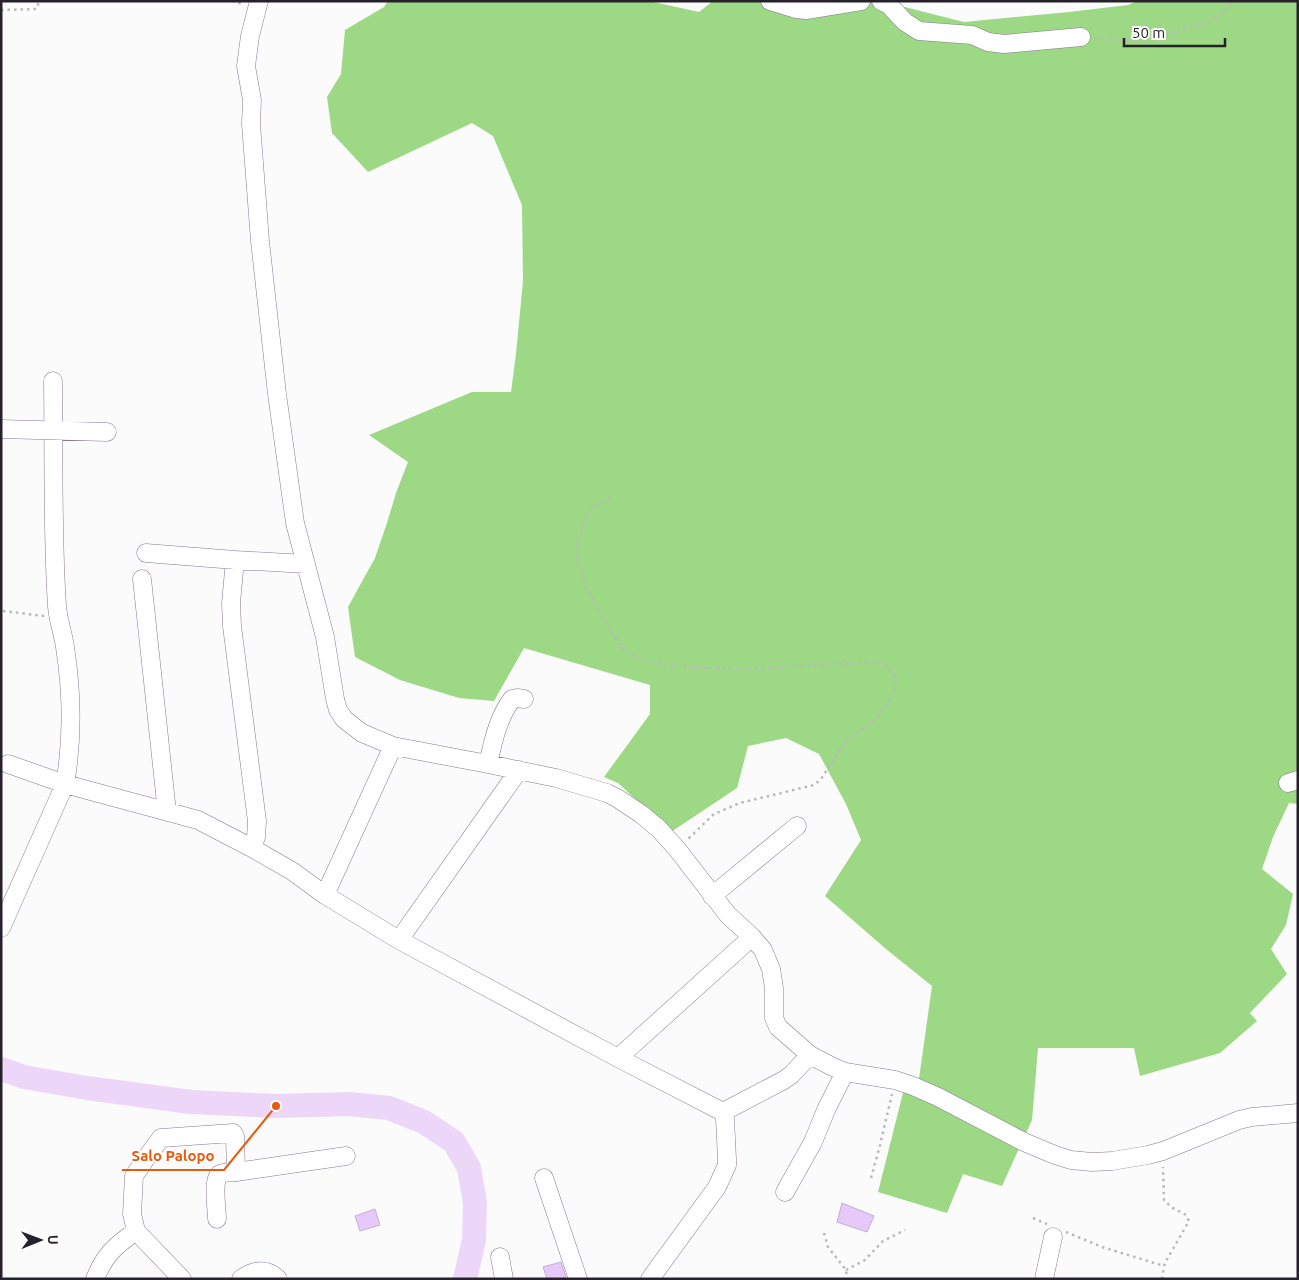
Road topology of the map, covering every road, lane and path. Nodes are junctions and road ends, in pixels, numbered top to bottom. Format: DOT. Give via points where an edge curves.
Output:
graph roads {
  1 [pos="38,1"];
  2 [pos="259,1"];
  3 [pos="770,1"];
  4 [pos="861,1"];
  5 [pos="881,1"];
  6 [pos="1233,1"];
  7 [pos="1,10"];
  8 [pos="1081,37"];
  9 [pos="53,381"];
  10 [pos="1,429"];
  11 [pos="54,431"];
  12 [pos="107,432"];
  13 [pos="610,498"];
  14 [pos="146,552"];
  15 [pos="235,560"];
  16 [pos="306,564"];
  17 [pos="142,579"];
  18 [pos="3,611"];
  19 [pos="58,617"];
  20 [pos="524,699"];
  21 [pos="393,746"];
  22 [pos="8,764"];
  23 [pos="488,764"];
  24 [pos="519,770"];
  25 [pos="65,784"];
  26 [pos="167,812"];
  27 [pos="797,826"];
  28 [pos="252,848"];
  29 [pos="677,849"];
  30 [pos="325,895"];
  31 [pos="712,896"];
  32 [pos="1,928"];
  33 [pos="752,937"];
  34 [pos="399,940"];
  35 [pos="810,1055"];
  36 [pos="618,1058"];
  37 [pos="845,1072"];
  38 [pos="894,1080"];
  39 [pos="723,1112"];
  40 [pos="1298,1113"];
  41 [pos="1163,1151"];
  42 [pos="346,1156"];
  43 [pos="236,1172"];
  44 [pos="544,1178"];
  45 [pos="871,1178"];
  46 [pos="785,1192"];
  47 [pos="1033,1218"];
  48 [pos="217,1219"];
  49 [pos="905,1230"];
  50 [pos="1054,1230"];
  51 [pos="136,1231"];
  52 [pos="824,1233"];
  53 [pos="500,1257"];
  54 [pos="1164,1266"];
  55 [pos="846,1270"];
  56 [pos="95,1279"];
  57 [pos="182,1279"];
  58 [pos="241,1279"];
  59 [pos="278,1279"];
  60 [pos="504,1279"];
  61 [pos="578,1279"];
  62 [pos="650,1279"];
  63 [pos="846,1279"];
  64 [pos="1044,1279"];
  65 [pos="1162,1279"];
  1 -- 7 [label="path" via="36,9"];
  2 -- 16 [label="street" via="246,66 252,104 260,241 290,494"];
  3 -- 4 [label="street" via="799,10"];
  5 -- 8 [label="street" via="919,32 972,35 1004,44"];
  6 -- 8 [label="path" via="1220,16 1153,41"];
  9 -- 11 [label="street"];
  10 -- 11 [label="street"];
  11 -- 12 [label="street"];
  11 -- 19 [label="street"];
  13 -- 29 [label="path" via="589,511 576,556 590,596 622,649 650,662 679,666 743,669 875,662 893,671 896,680 888,703 874,720 846,741 818,782 740,803 714,814"];
  14 -- 15 [label="street"];
  15 -- 16 [label="street"];
  15 -- 28 [label="street" via="232,626 257,821"];
  16 -- 21 [label="street" via="325,637 338,710 362,733"];
  17 -- 26 [label="street"];
  18 -- 19 [label="path"];
  19 -- 25 [label="street" via="65,644 71,709 70,753"];
  20 -- 23 [label="street" via="512,699 506,706"];
  21 -- 23 [label="street"];
  21 -- 30 [label="street"];
  22 -- 25 [label="street"];
  23 -- 24 [label="street"];
  24 -- 29 [label="street" via="617,798 651,821"];
  24 -- 34 [label="street"];
  25 -- 26 [label="street"];
  25 -- 32 [label="street"];
  26 -- 28 [label="street" via="198,820"];
  27 -- 31 [label="street"];
  28 -- 30 [label="street"];
  29 -- 31 [label="street"];
  30 -- 34 [label="street"];
  31 -- 33 [label="street"];
  33 -- 35 [label="street" via="763,950 771,969 775,1022"];
  33 -- 36 [label="street"];
  34 -- 36 [label="street"];
  35 -- 37 [label="street"];
  35 -- 39 [label="street" via="792,1075"];
  36 -- 39 [label="street"];
  37 -- 38 [label="street"];
  37 -- 46 [label="street" via="813,1142"];
  38 -- 41 [label="street" via="938,1097 1024,1142 1071,1160 1112,1161"];
  38 -- 45 [label="path"];
  39 -- 62 [label="street" via="728,1159 718,1186"];
  40 -- 41 [label="street" via="1238,1120"];
  41 -- 54 [label="path" via="1164,1200 1171,1208 1186,1215 1189,1222"];
  42 -- 43 [label="street"];
  43 -- 48 [label="street" via="216,1177"];
  43 -- 51 [label="street" via="233,1133 161,1138 134,1176 132,1214"];
  44 -- 61 [label="street"];
  47 -- 50 [label="path"];
  49 -- 55 [label="path" via="883,1241 865,1260"];
  50 -- 54 [label="path"];
  50 -- 64 [label="street"];
  51 -- 56 [label="street" via="114,1247"];
  51 -- 57 [label="street"];
  52 -- 55 [label="path" via="828,1248"];
  53 -- 60 [label="street"];
  54 -- 65 [label="path"];
  55 -- 63 [label="path"];
  58 -- 59 [label="street" via="251,1272 263,1271"];
}
